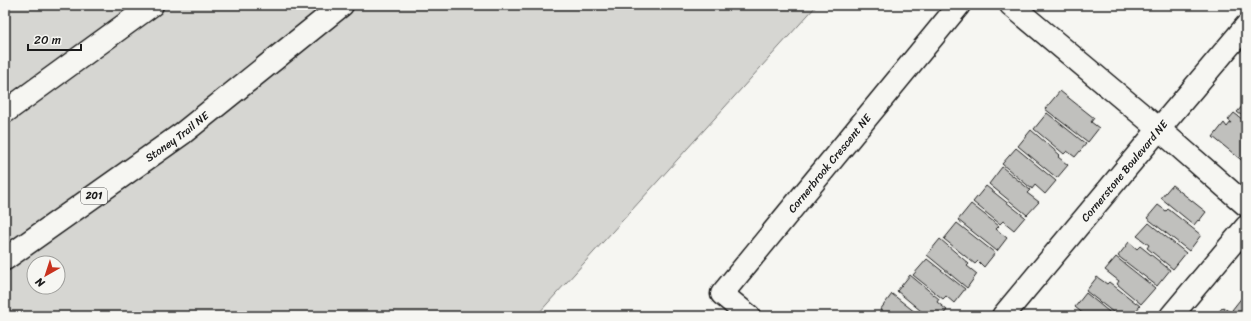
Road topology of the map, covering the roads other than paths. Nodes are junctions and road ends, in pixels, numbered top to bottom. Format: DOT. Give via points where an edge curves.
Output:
graph roads {
  1 [pos="152,5"];
  2 [pos="342,5"];
  3 [pos="358,5"];
  4 [pos="960,5"];
  5 [pos="1011,5"];
  6 [pos="1246,26"];
  7 [pos="5,112"];
  8 [pos="1159,129"];
  9 [pos="182,133"];
  10 [pos="1246,205"];
  11 [pos="1246,227"];
  12 [pos="5,259"];
  13 [pos="749,316"];
  14 [pos="1003,316"];
  15 [pos="1171,316"];
  1 -- 7 [label="main road"];
  2 -- 9 [label="main road, Stoney Trail NE / 201"];
  3 -- 9 [label="main road"];
  4 -- 13 [label="main road, Cornerbrook Crescent NE" via="722,294"];
  5 -- 8 [label="main road"];
  6 -- 8 [label="main road, Cornerstone Boulevard NE"];
  8 -- 10 [label="main road"];
  8 -- 14 [label="main road, Cornerstone Boulevard NE"];
  9 -- 12 [label="main road, Stoney Trail NE / 201"];
  11 -- 15 [label="main road"];
}
